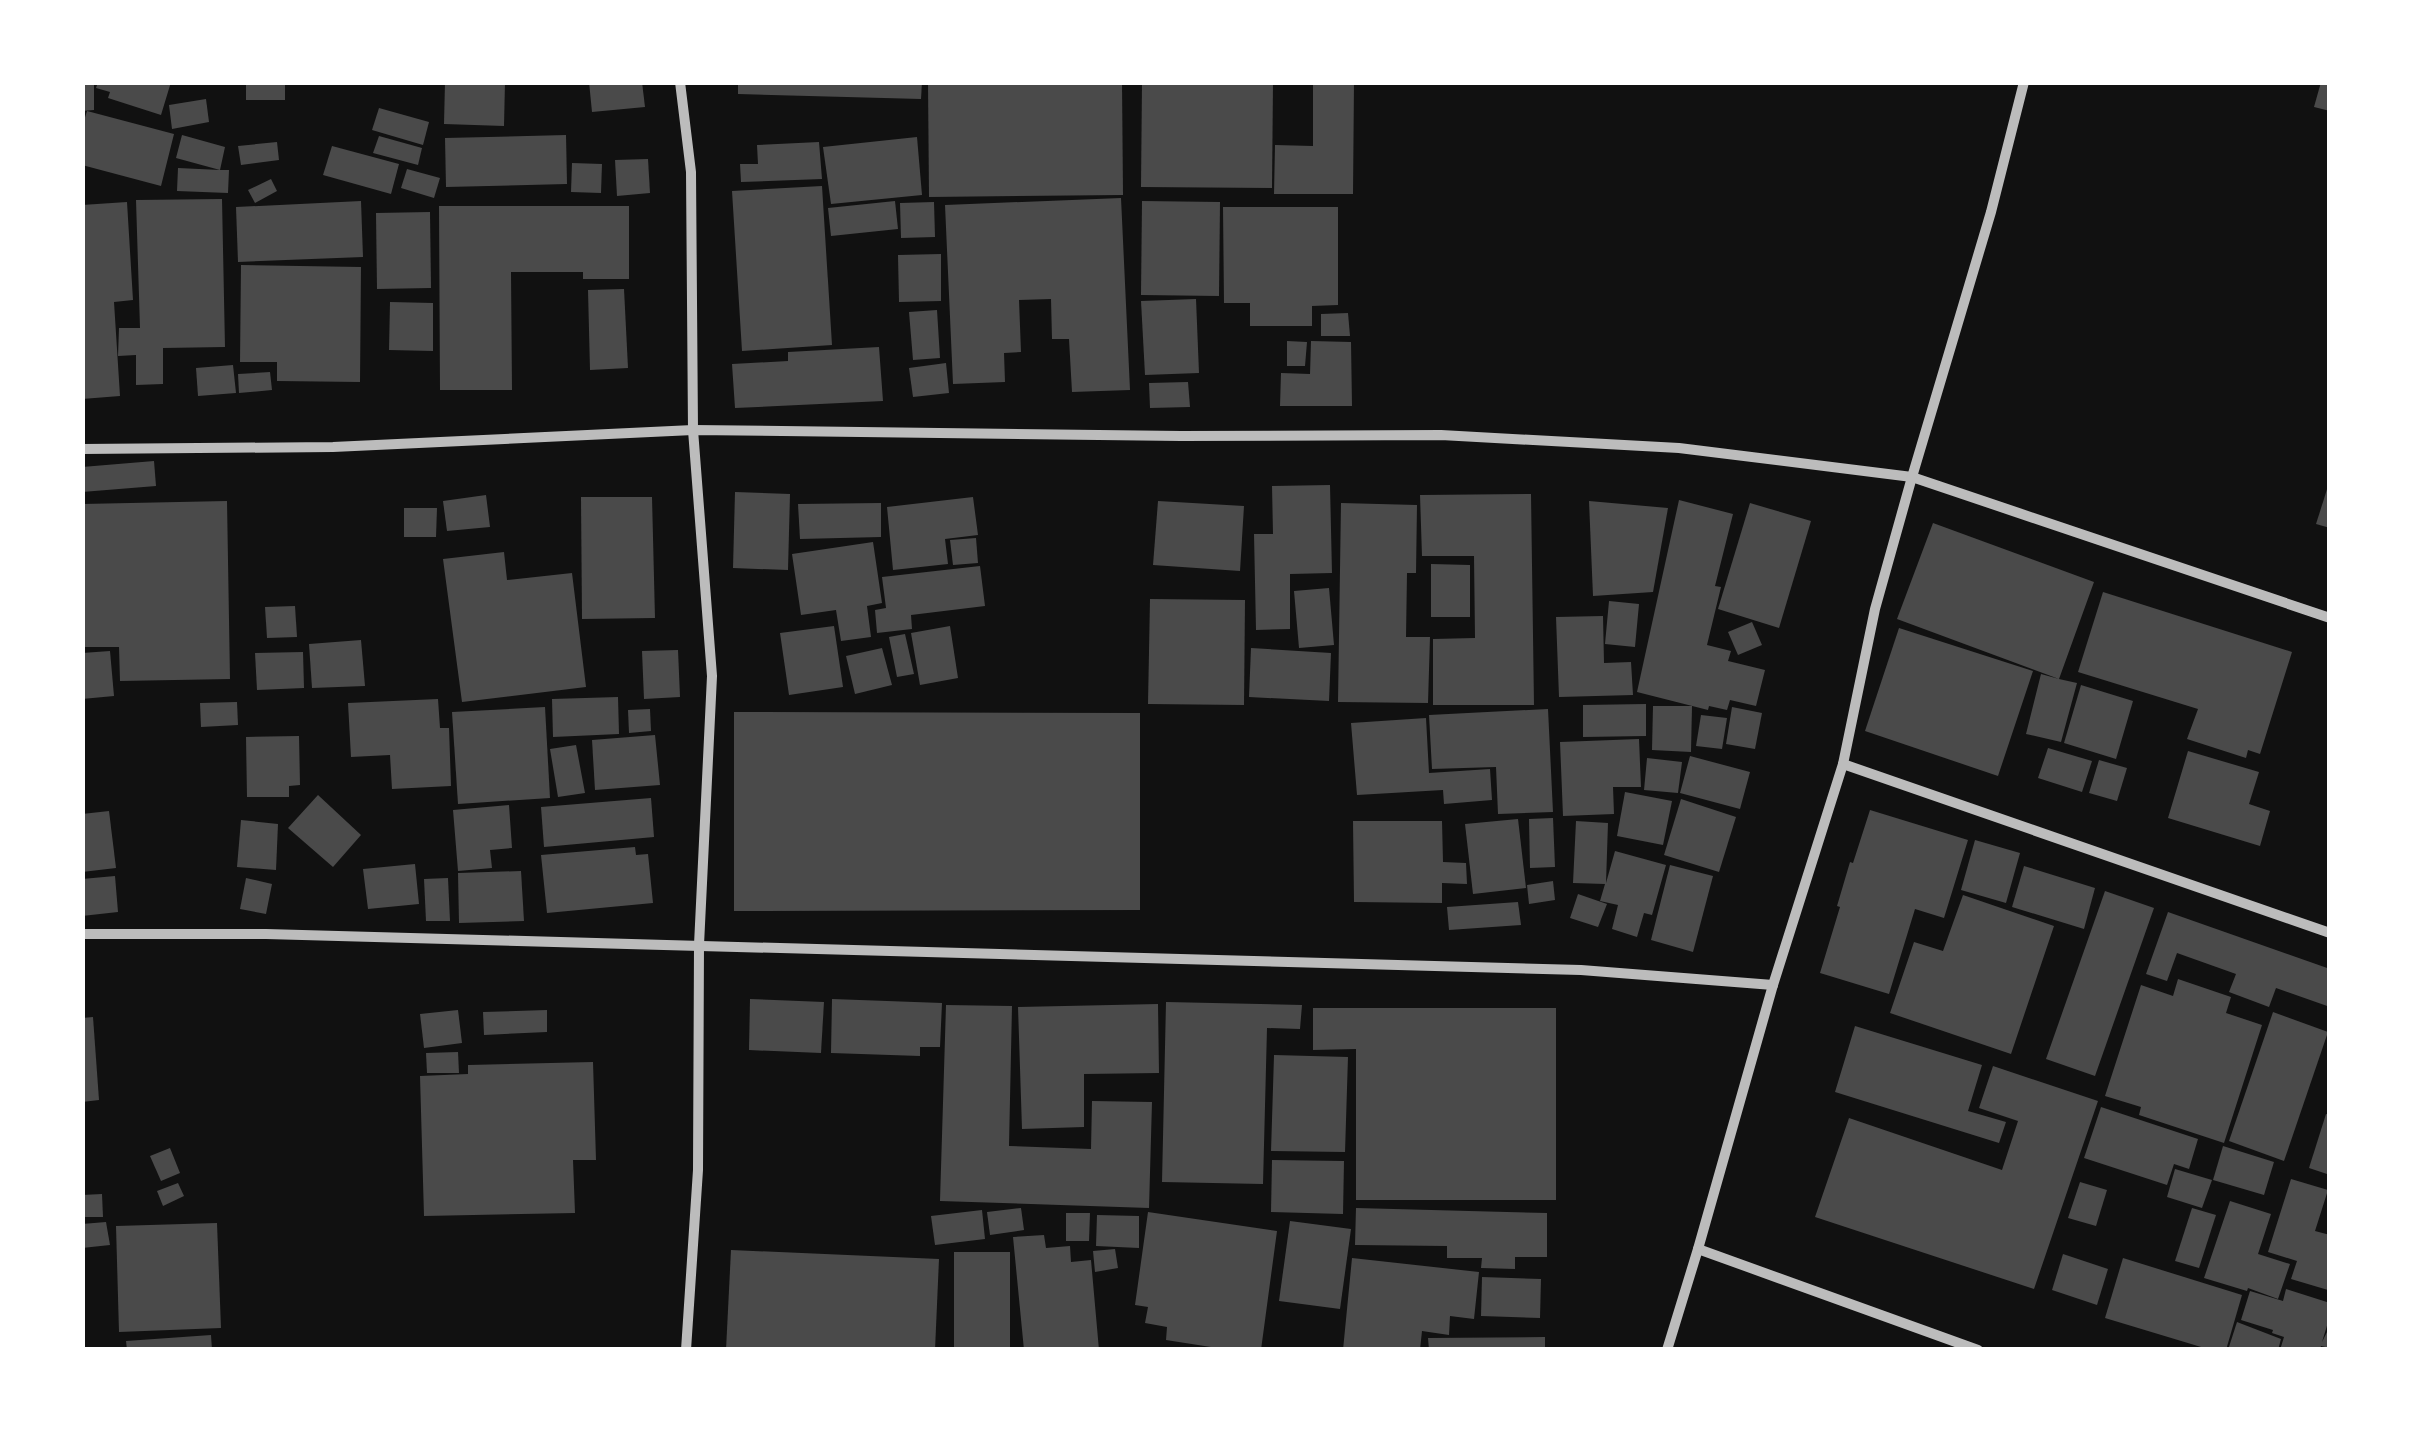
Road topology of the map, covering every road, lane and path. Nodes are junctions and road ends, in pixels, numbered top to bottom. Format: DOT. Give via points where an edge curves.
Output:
graph roads {
  1 [pos="680,82"];
  2 [pos="2024,82"];
  3 [pos="694,430"];
  4 [pos="82,449"];
  5 [pos="1912,477"];
  6 [pos="2330,618"];
  7 [pos="1842,764"];
  8 [pos="2330,933"];
  9 [pos="82,934"];
  10 [pos="699,945"];
  11 [pos="1772,986"];
  12 [pos="1698,1250"];
  13 [pos="686,1350"];
  14 [pos="1666,1350"];
  15 [pos="1978,1350"];
  1 -- 3 [label="street" via="691,172"];
  2 -- 5 [label="street"];
  3 -- 4 [label="street" via="332,447"];
  3 -- 5 [label="street" via="1441,435 1679,448"];
  3 -- 10 [label="street" via="712,676"];
  5 -- 6 [label="street"];
  5 -- 7 [label="street" via="1874,610"];
  7 -- 8 [label="street"];
  7 -- 11 [label="street"];
  9 -- 10 [label="street"];
  10 -- 11 [label="street" via="1581,970"];
  10 -- 13 [label="street" via="698,1170"];
  11 -- 12 [label="street"];
  12 -- 14 [label="street"];
  12 -- 15 [label="street"];
}
